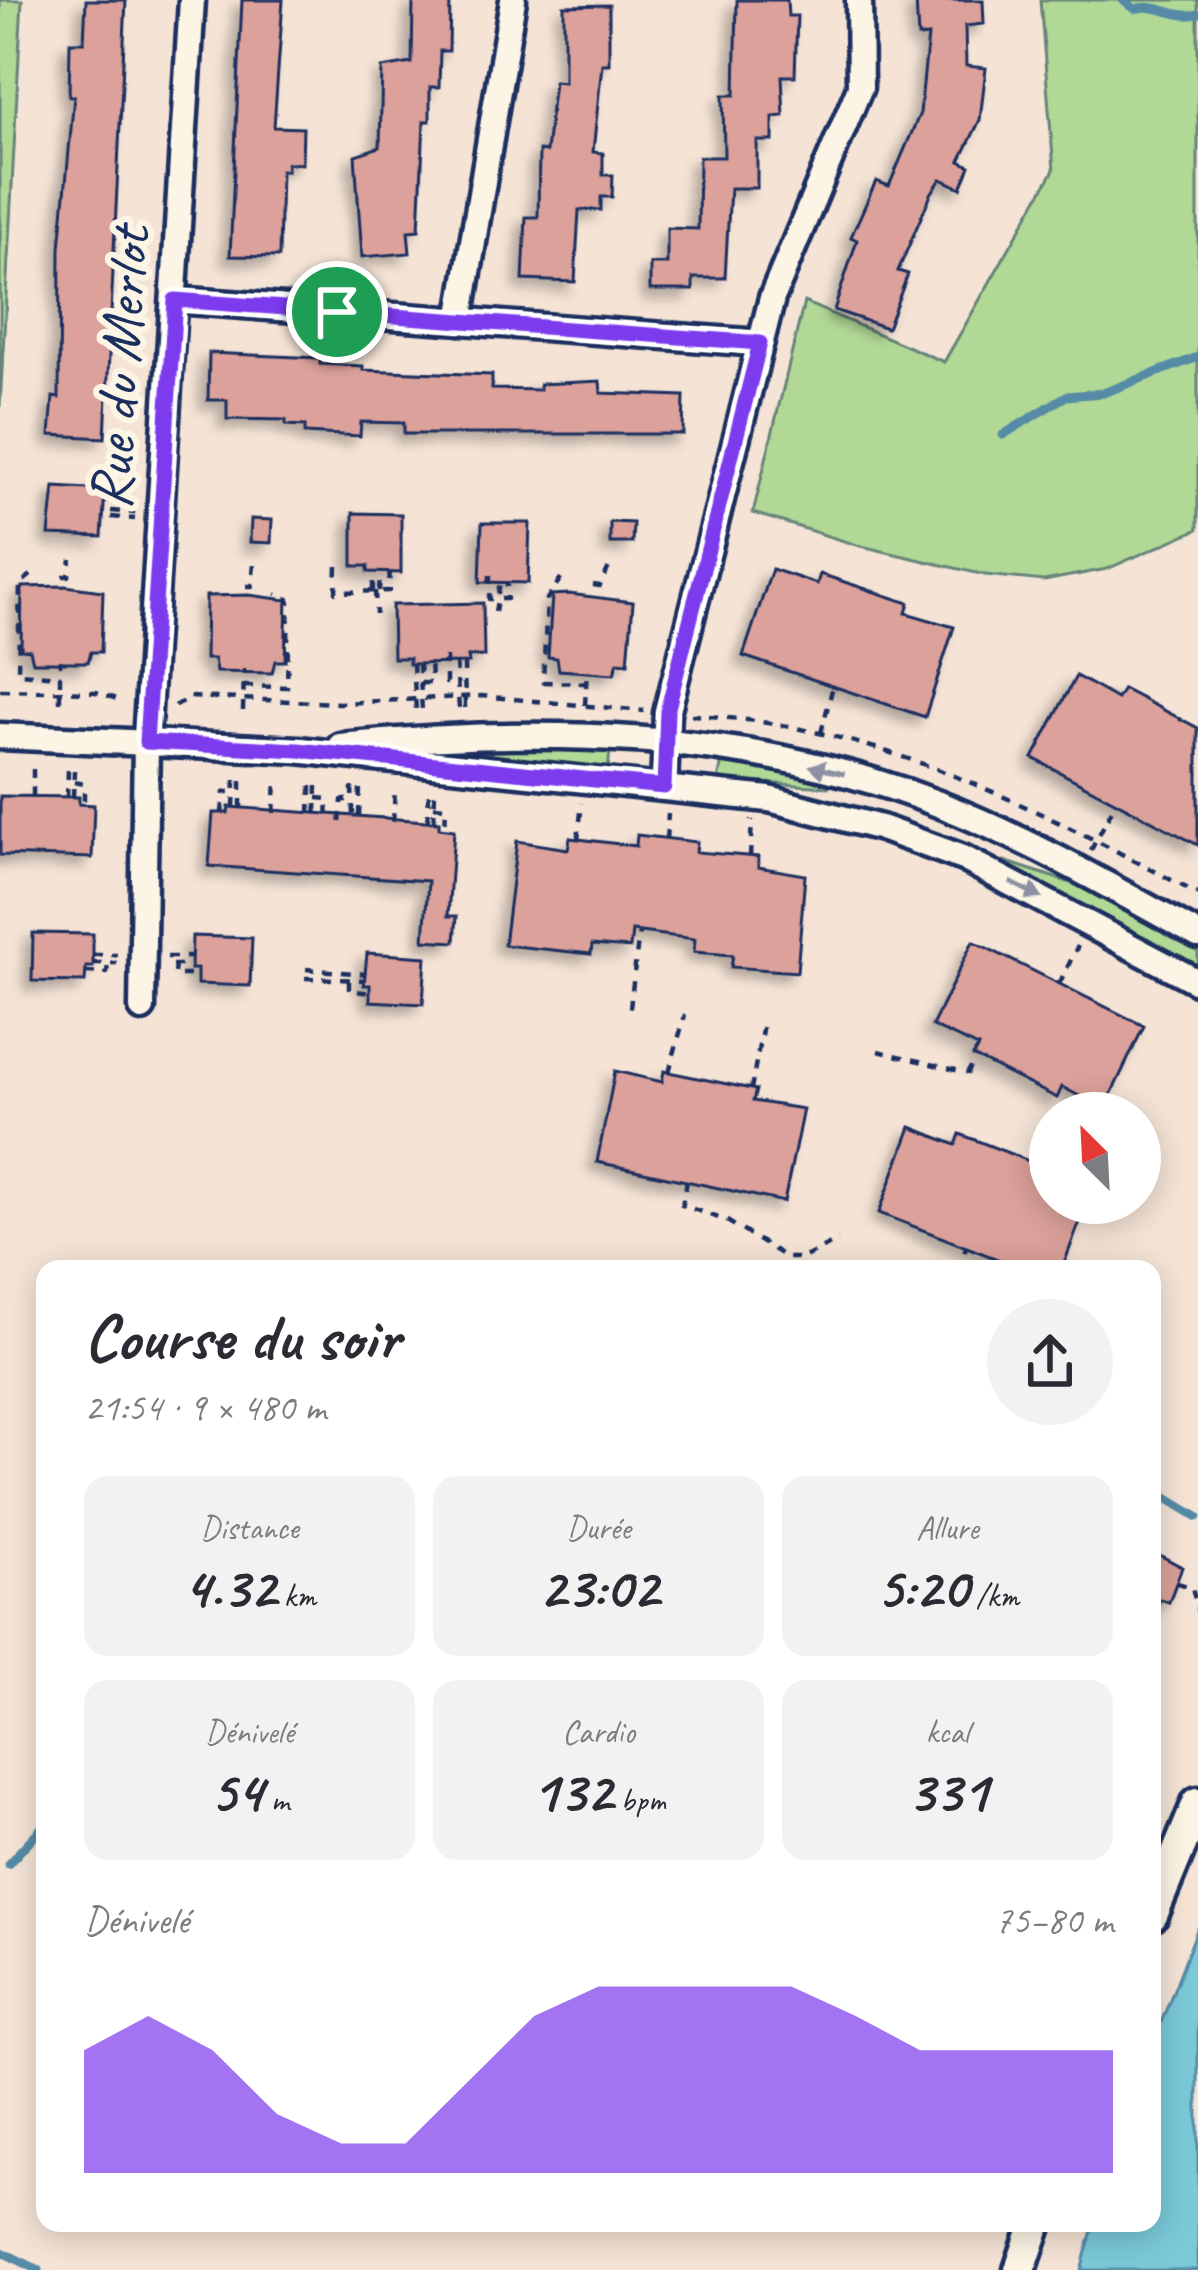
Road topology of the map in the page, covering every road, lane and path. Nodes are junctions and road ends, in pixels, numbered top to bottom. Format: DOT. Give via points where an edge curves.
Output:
graph roads {
  1 [pos="192,0"];
  2 [pos="513,0"];
  3 [pos="859,0"];
  4 [pos="175,300"];
  5 [pos="460,321"];
  6 [pos="760,343"];
  7 [pos="105,500"];
  8 [pos="111,514"];
  9 [pos="71,559"];
  10 [pos="254,564"];
  11 [pos="610,565"];
  12 [pos="337,566"];
  13 [pos="390,566"];
  14 [pos="376,573"];
  15 [pos="31,575"];
  16 [pos="490,575"];
  17 [pos="63,576"];
  18 [pos="561,578"];
  19 [pos="504,582"];
  20 [pos="592,585"];
  21 [pos="246,586"];
  22 [pos="376,591"];
  23 [pos="276,594"];
  24 [pos="498,599"];
  25 [pos="495,612"];
  26 [pos="376,614"];
  27 [pos="430,657"];
  28 [pos="446,657"];
  29 [pos="60,660"];
  30 [pos="244,669"];
  31 [pos="587,669"];
  32 [pos="61,676"];
  33 [pos="458,682"];
  34 [pos="420,683"];
  35 [pos="586,683"];
  36 [pos="244,686"];
  37 [pos="833,686"];
  38 [pos="0,690"];
  39 [pos="60,692"];
  40 [pos="121,696"];
  41 [pos="461,697"];
  42 [pos="418,698"];
  43 [pos="181,699"];
  44 [pos="243,700"];
  45 [pos="60,702"];
  46 [pos="585,704"];
  47 [pos="462,709"];
  48 [pos="638,709"];
  49 [pos="419,710"];
  50 [pos="243,711"];
  51 [pos="703,714"];
  52 [pos="585,715"];
  53 [pos="821,734"];
  54 [pos="0,736"];
  55 [pos="146,742"];
  56 [pos="819,743"];
  57 [pos="665,744"];
  58 [pos="298,750"];
  59 [pos="33,769"];
  60 [pos="74,782"];
  61 [pos="275,782"];
  62 [pos="394,789"];
  63 [pos="235,792"];
  64 [pos="316,798"];
  65 [pos="666,798"];
  66 [pos="33,800"];
  67 [pos="352,800"];
  68 [pos="1116,802"];
  69 [pos="582,803"];
  70 [pos="84,805"];
  71 [pos="434,806"];
  72 [pos="222,813"];
  73 [pos="274,813"];
  74 [pos="752,819"];
  75 [pos="327,821"];
  76 [pos="340,822"];
  77 [pos="393,822"];
  78 [pos="445,829"];
  79 [pos="578,839"];
  80 [pos="665,839"];
  81 [pos="1096,840"];
  82 [pos="1091,850"];
  83 [pos="750,857"];
  84 [pos="1198,894"];
  85 [pos="639,932"];
  86 [pos="1198,934"];
  87 [pos="1079,944"];
  88 [pos="108,963"];
  89 [pos="175,964"];
  90 [pos="306,969"];
  91 [pos="86,972"];
  92 [pos="197,975"];
  93 [pos="305,978"];
  94 [pos="349,980"];
  95 [pos="1198,982"];
  96 [pos="1059,984"];
  97 [pos="370,993"];
  98 [pos="142,1008"];
  99 [pos="630,1008"];
  100 [pos="685,1015"];
  101 [pos="763,1024"];
  102 [pos="878,1051"];
  103 [pos="975,1057"];
  104 [pos="669,1072"];
  105 [pos="751,1089"];
  106 [pos="687,1181"];
  107 [pos="838,1240"];
  108 [pos="966,1247"];
  109 [pos="961,1260"];
  110 [pos="1177,1582"];
  111 [pos="1198,1612"];
  112 [pos="1198,1803"];
  113 [pos="1161,1894"];
  114 [pos="1033,2232"];
  115 [pos="1020,2270"];
  1 -- 4 [label="street, Rue du Merlot"];
  2 -- 5 [label="street"];
  3 -- 6 [label="street" via="860,87"];
  4 -- 5 [label="street"];
  4 -- 55 [label="street, Rue du Merlot"];
  5 -- 6 [label="street"];
  6 -- 57 [label="street"];
  7 -- 8 [label="path" via="134,502 138,515"];
  9 -- 17 [label="path"];
  10 -- 21 [label="path"];
  11 -- 20 [label="path" via="600,586"];
  12 -- 22 [label="path" via="336,592"];
  13 -- 22 [label="path" via="389,591"];
  14 -- 22 [label="path"];
  15 -- 32 [label="path" via="20,584 18,674"];
  16 -- 24 [label="path" via="489,599"];
  18 -- 35 [label="path" via="548,599 544,682"];
  19 -- 24 [label="path"];
  22 -- 26 [label="path"];
  23 -- 36 [label="path" via="289,599 287,687"];
  24 -- 25 [label="path"];
  27 -- 34 [label="path" via="431,683"];
  28 -- 33 [label="path" via="446,683"];
  29 -- 32 [label="path"];
  30 -- 36 [label="path"];
  31 -- 35 [label="path"];
  32 -- 39 [label="path"];
  33 -- 41 [label="path"];
  33 -- 41 [label="path" via="460,663"];
  34 -- 42 [label="path"];
  34 -- 42 [label="path" via="416,664"];
  35 -- 46 [label="path"];
  36 -- 44 [label="path"];
  37 -- 53 [label="path"];
  38 -- 39 [label="path"];
  39 -- 40 [label="path"];
  39 -- 45 [label="path"];
  41 -- 42 [label="path"];
  41 -- 46 [label="path"];
  41 -- 47 [label="path"];
  42 -- 44 [label="path"];
  42 -- 49 [label="path"];
  43 -- 44 [label="path"];
  44 -- 50 [label="path"];
  46 -- 48 [label="path"];
  46 -- 52 [label="path"];
  51 -- 53 [label="path"];
  53 -- 56 [label="path"];
  53 -- 81 [label="path" via="956,772"];
  54 -- 55 [label="street"];
  55 -- 58 [label="street"];
  55 -- 98 [label="street, Rue du Merlot"];
  57 -- 58 [label="street" via="493,733"];
  57 -- 65 [label="street"];
  86 -- 57 [label="street, one-way" via="918,796 804,765"];
  58 -- 65 [label="street"];
  59 -- 66 [label="path"];
  60 -- 60 [label="path" via="71,770 70,797"];
  60 -- 70 [label="path" via="84,784"];
  61 -- 73 [label="path"];
  62 -- 77 [label="path"];
  63 -- 63 [label="path" via="238,780 237,807"];
  63 -- 72 [label="path" via="224,792"];
  64 -- 64 [label="path" via="314,785 313,813"];
  64 -- 75 [label="path" via="328,799"];
  65 -- 80 [label="path"];
  65 -- 95 [label="street, one-way" via="769,799 920,841"];
  67 -- 67 [label="path" via="356,787 356,815"];
  67 -- 76 [label="path" via="342,800"];
  68 -- 81 [label="path"];
  69 -- 79 [label="path"];
  71 -- 71 [label="path" via="432,791 431,821"];
  71 -- 78 [label="path" via="446,807"];
  74 -- 83 [label="path"];
  81 -- 82 [label="path"];
  81 -- 84 [label="path"];
  85 -- 99 [label="path"];
  87 -- 96 [label="path"];
  88 -- 88 [label="path" via="93,959 119,959"];
  88 -- 91 [label="path" via="107,973"];
  89 -- 89 [label="path" via="191,961 163,961"];
  89 -- 92 [label="path" via="174,975"];
  90 -- 94 [label="path" via="365,977"];
  93 -- 94 [label="path"];
  94 -- 97 [label="path" via="349,990"];
  100 -- 104 [label="path"];
  101 -- 105 [label="path"];
  102 -- 103 [label="path" via="968,1073"];
  106 -- 107 [label="path" via="682,1205 728,1221 774,1253 803,1258"];
  108 -- 109 [label="path"];
  110 -- 111 [label="path" via="1192,1587"];
  112 -- 113 [label="street"];
  114 -- 115 [label="street"];
}
